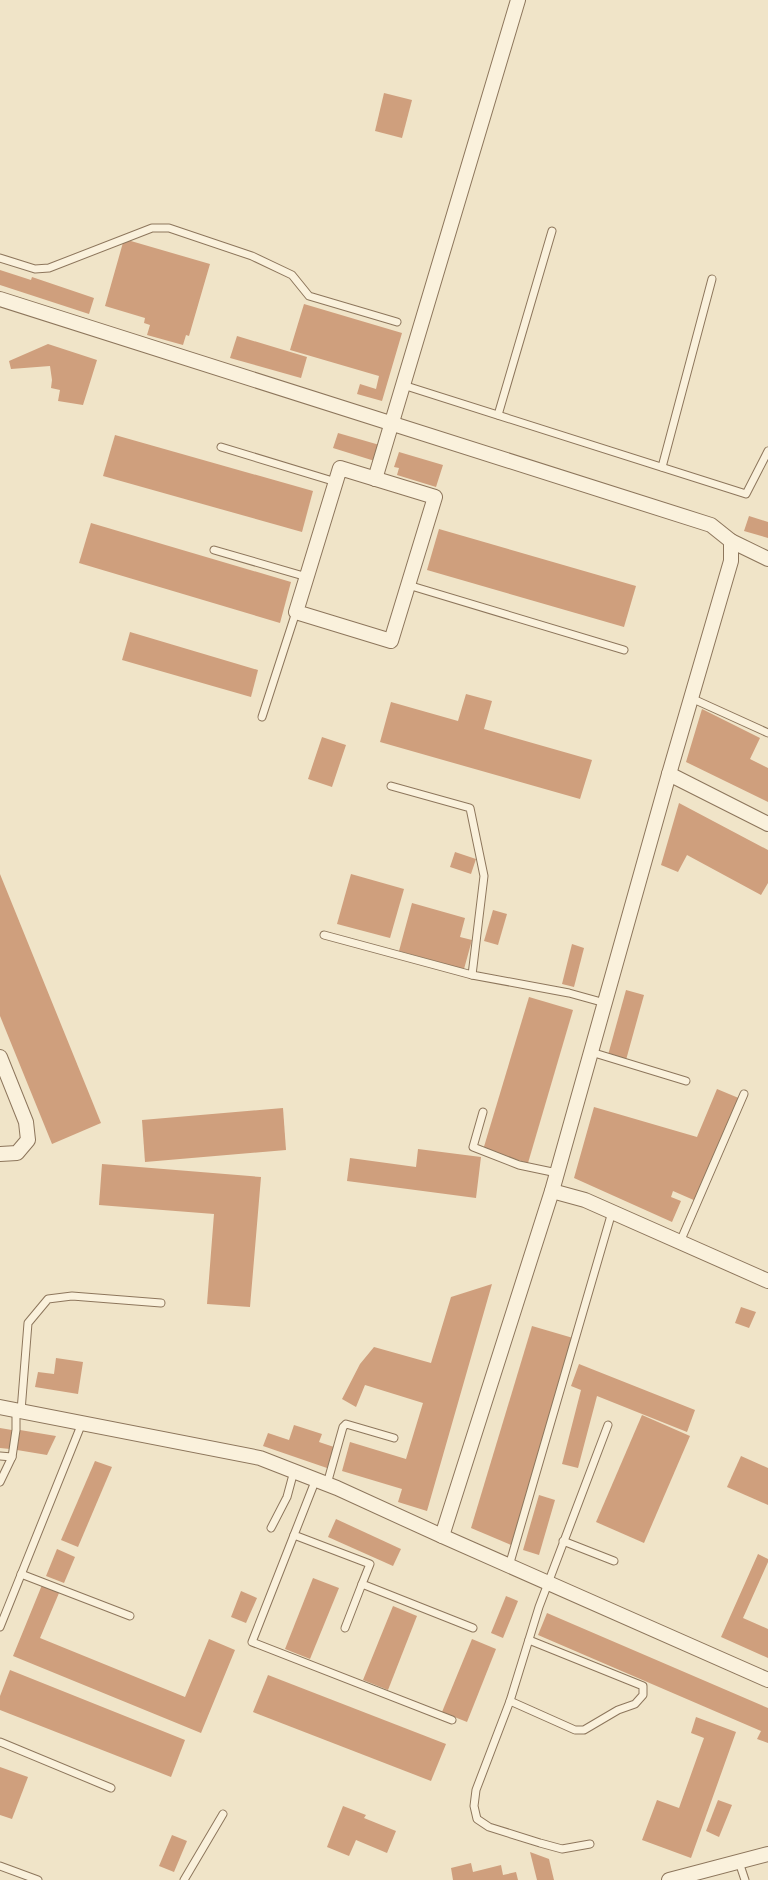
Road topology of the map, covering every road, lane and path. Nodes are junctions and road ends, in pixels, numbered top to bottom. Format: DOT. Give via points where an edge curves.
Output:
graph roads {
  1 [pos="518,0"];
  2 [pos="552,231"];
  3 [pos="0,258"];
  4 [pos="712,279"];
  5 [pos="0,299"];
  6 [pos="397,322"];
  7 [pos="404,385"];
  8 [pos="498,415"];
  9 [pos="392,423"];
  10 [pos="221,448"];
  11 [pos="768,451"];
  12 [pos="662,467"];
  13 [pos="375,479"];
  14 [pos="336,482"];
  15 [pos="731,541"];
  16 [pos="214,550"];
  17 [pos="768,559"];
  18 [pos="307,578"];
  19 [pos="408,585"];
  20 [pos="296,612"];
  21 [pos="624,650"];
  22 [pos="692,698"];
  23 [pos="262,717"];
  24 [pos="768,733"];
  25 [pos="669,774"];
  26 [pos="392,786"];
  27 [pos="768,824"];
  28 [pos="324,936"];
  29 [pos="472,975"];
  30 [pos="604,1003"];
  31 [pos="591,1052"];
  32 [pos="0,1057"];
  33 [pos="686,1080"];
  34 [pos="744,1094"];
  35 [pos="483,1112"];
  36 [pos="0,1154"];
  37 [pos="557,1173"];
  38 [pos="552,1191"];
  39 [pos="612,1212"];
  40 [pos="680,1242"];
  41 [pos="768,1281"];
  42 [pos="161,1303"];
  43 [pos="0,1407"];
  44 [pos="18,1411"];
  45 [pos="82,1423"];
  46 [pos="608,1425"];
  47 [pos="394,1438"];
  48 [pos="0,1456"];
  49 [pos="12,1457"];
  50 [pos="294,1471"];
  51 [pos="0,1482"];
  52 [pos="321,1482"];
  53 [pos="271,1528"];
  54 [pos="294,1535"];
  55 [pos="442,1536"];
  56 [pos="563,1541"];
  57 [pos="614,1561"];
  58 [pos="509,1566"];
  59 [pos="21,1574"];
  60 [pos="548,1583"];
  61 [pos="362,1584"];
  62 [pos="130,1616"];
  63 [pos="0,1627"];
  64 [pos="345,1628"];
  65 [pos="473,1628"];
  66 [pos="529,1640"];
  67 [pos="768,1680"];
  68 [pos="510,1701"];
  69 [pos="452,1720"];
  70 [pos="0,1742"];
  71 [pos="111,1788"];
  72 [pos="223,1814"];
  73 [pos="590,1844"];
  74 [pos="768,1854"];
  75 [pos="739,1862"];
  76 [pos="0,1866"];
  77 [pos="38,1880"];
  78 [pos="184,1880"];
  79 [pos="668,1880"];
  80 [pos="745,1880"];
  1 -- 7 [label="street"];
  2 -- 8 [label="lane"];
  3 -- 6 [label="lane" via="35,269 50,268 152,228 168,228 252,256 292,275 309,296"];
  4 -- 12 [label="lane"];
  5 -- 9 [label="street"];
  7 -- 8 [label="lane"];
  7 -- 9 [label="street"];
  8 -- 12 [label="lane"];
  9 -- 13 [label="street"];
  9 -- 15 [label="street" via="711,525"];
  10 -- 14 [label="lane"];
  11 -- 12 [label="lane" via="746,494"];
  13 -- 14 [label="street" via="340,468"];
  13 -- 19 [label="street" via="435,497"];
  14 -- 18 [label="street"];
  15 -- 17 [label="street"];
  15 -- 22 [label="street" via="731,561"];
  16 -- 18 [label="lane"];
  18 -- 20 [label="street"];
  19 -- 20 [label="street" via="391,641"];
  19 -- 21 [label="lane"];
  20 -- 23 [label="lane"];
  22 -- 24 [label="lane"];
  22 -- 25 [label="street"];
  25 -- 27 [label="street"];
  25 -- 30 [label="street"];
  26 -- 29 [label="lane" via="470,808 484,876"];
  28 -- 29 [label="lane"];
  29 -- 30 [label="lane" via="569,993"];
  30 -- 31 [label="street"];
  31 -- 33 [label="lane"];
  31 -- 37 [label="street"];
  32 -- 36 [label="street" via="26,1122 28,1140 17,1153"];
  34 -- 40 [label="lane"];
  35 -- 37 [label="lane" via="473,1147 519,1165"];
  37 -- 38 [label="street"];
  38 -- 39 [label="street"];
  38 -- 55 [label="street"];
  39 -- 40 [label="street"];
  39 -- 58 [label="lane"];
  40 -- 41 [label="street"];
  42 -- 44 [label="lane" via="72,1296 48,1299 28,1323"];
  43 -- 44 [label="street"];
  44 -- 45 [label="street"];
  44 -- 49 [label="lane"];
  45 -- 50 [label="street" via="260,1458"];
  45 -- 59 [label="lane"];
  46 -- 56 [label="lane"];
  47 -- 52 [label="lane" via="346,1424"];
  48 -- 49 [label="lane"];
  49 -- 51 [label="lane"];
  50 -- 52 [label="street"];
  50 -- 53 [label="lane" via="287,1497"];
  52 -- 54 [label="lane"];
  52 -- 55 [label="street"];
  54 -- 61 [label="lane" via="370,1564"];
  54 -- 69 [label="lane" via="252,1642"];
  55 -- 58 [label="street"];
  56 -- 57 [label="lane"];
  56 -- 60 [label="lane"];
  58 -- 60 [label="street"];
  59 -- 62 [label="lane"];
  59 -- 63 [label="lane"];
  60 -- 66 [label="lane"];
  60 -- 67 [label="street"];
  61 -- 64 [label="lane"];
  61 -- 65 [label="lane"];
  66 -- 68 [label="lane"];
  66 -- 68 [label="lane" via="643,1686 643,1695 636,1704 618,1710 584,1730 575,1730"];
  68 -- 73 [label="lane" via="476,1790 474,1806 477,1819 489,1827 562,1849"];
  70 -- 71 [label="lane"];
  72 -- 78 [label="lane"];
  74 -- 75 [label="street"];
  75 -- 79 [label="street"];
  75 -- 80 [label="lane"];
  76 -- 77 [label="lane"];
}
